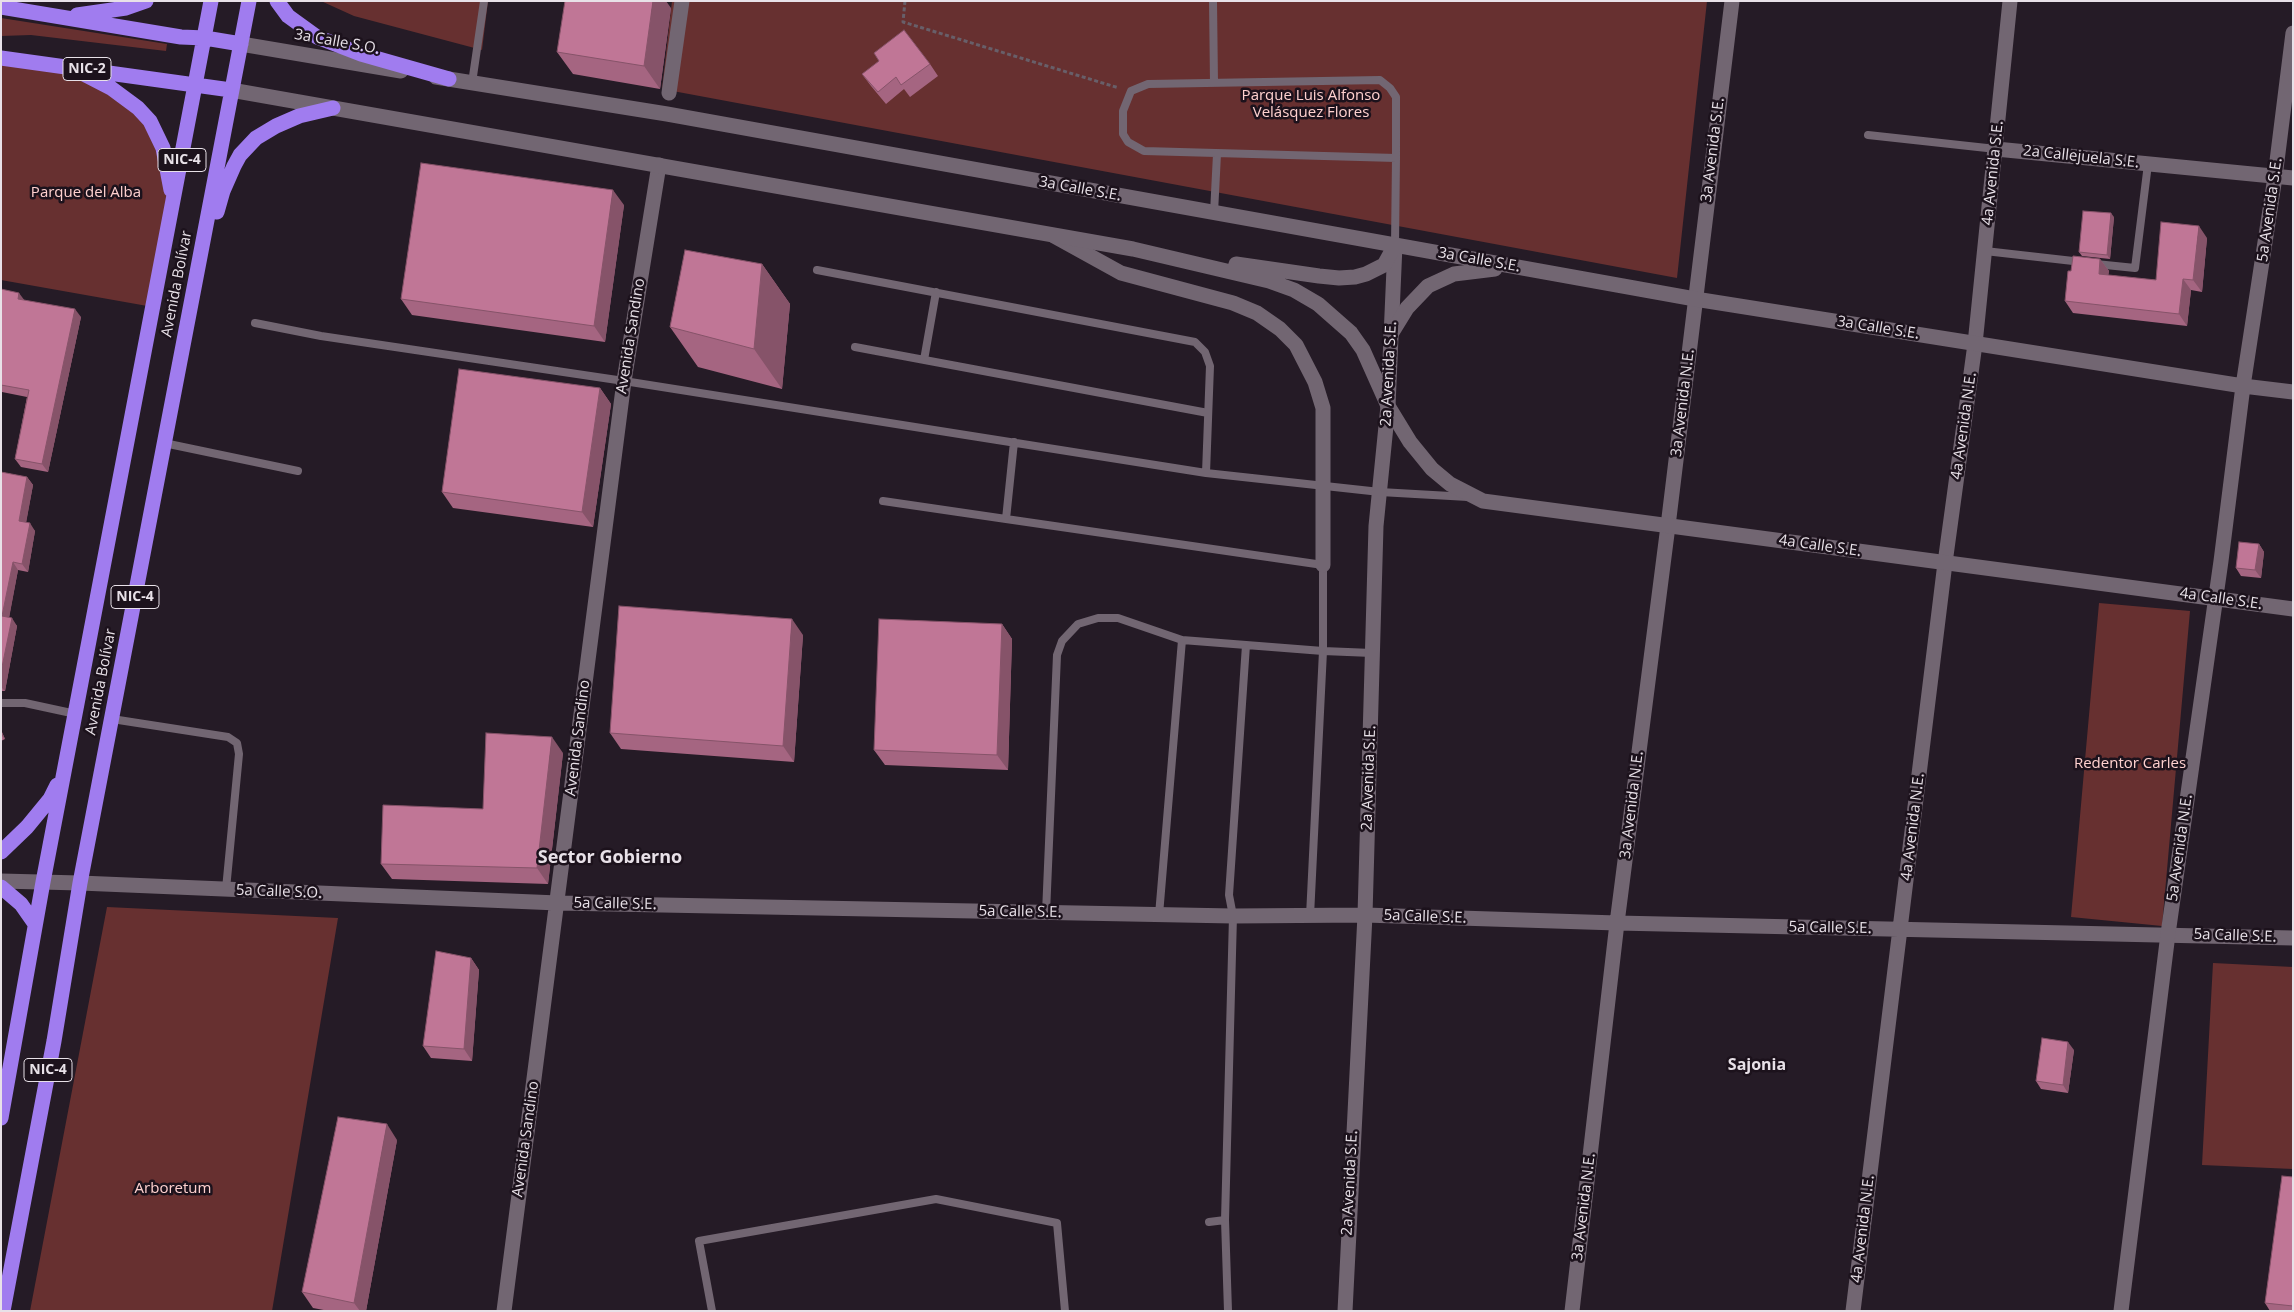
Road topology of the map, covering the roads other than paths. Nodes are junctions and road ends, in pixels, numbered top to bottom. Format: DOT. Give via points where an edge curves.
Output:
graph roads {
  1 [pos="146,1"];
  2 [pos="212,1"];
  3 [pos="249,1"];
  4 [pos="277,1"];
  5 [pos="484,1"];
  6 [pos="682,1"];
  7 [pos="1213,1"];
  8 [pos="1732,1"];
  9 [pos="2010,1"];
  10 [pos="1,7"];
  11 [pos="62,17"];
  12 [pos="2293,33"];
  13 [pos="205,38"];
  14 [pos="241,44"];
  15 [pos="1,58"];
  16 [pos="65,66"];
  17 [pos="449,79"];
  18 [pos="1214,83"];
  19 [pos="472,84"];
  20 [pos="197,85"];
  21 [pos="231,90"];
  22 [pos="668,103"];
  23 [pos="333,108"];
  24 [pos="1868,136"];
  25 [pos="1996,149"];
  26 [pos="1218,154"];
  27 [pos="1396,158"];
  28 [pos="2148,164"];
  29 [pos="659,165"];
  30 [pos="2276,177"];
  31 [pos="2293,178"];
  32 [pos="172,209"];
  33 [pos="1214,213"];
  34 [pos="1048,233"];
  35 [pos="1395,246"];
  36 [pos="1133,249"];
  37 [pos="1985,251"];
  38 [pos="1519,268"];
  39 [pos="817,270"];
  40 [pos="936,292"];
  41 [pos="1695,299"];
  42 [pos="190,310"];
  43 [pos="255,323"];
  44 [pos="1391,334"];
  45 [pos="1975,344"];
  46 [pos="855,347"];
  47 [pos="924,360"];
  48 [pos="624,381"];
  49 [pos="2244,386"];
  50 [pos="2293,392"];
  51 [pos="1388,406"];
  52 [pos="1208,413"];
  53 [pos="1014,442"];
  54 [pos="164,443"];
  55 [pos="298,471"];
  56 [pos="1206,473"];
  57 [pos="1324,486"];
  58 [pos="1380,492"];
  59 [pos="1474,497"];
  60 [pos="883,502"];
  61 [pos="1006,519"];
  62 [pos="1668,526"];
  63 [pos="1945,563"];
  64 [pos="1323,565"];
  65 [pos="2215,598"];
  66 [pos="2293,609"];
  67 [pos="1182,640"];
  68 [pos="1246,645"];
  69 [pos="1323,651"];
  70 [pos="1372,652"];
  71 [pos="1,703"];
  72 [pos="76,714"];
  73 [pos="112,719"];
  74 [pos="65,770"];
  75 [pos="1,852"];
  76 [pos="1,881"];
  77 [pos="43,882"];
  78 [pos="80,883"];
  79 [pos="1,887"];
  80 [pos="226,889"];
  81 [pos="558,903"];
  82 [pos="1046,913"];
  83 [pos="1159,915"];
  84 [pos="1365,915"];
  85 [pos="1232,916"];
  86 [pos="1310,916"];
  87 [pos="1617,923"];
  88 [pos="35,924"];
  89 [pos="1900,930"];
  90 [pos="2168,934"];
  91 [pos="2293,938"];
  92 [pos="1,1118"];
  93 [pos="1225,1220"];
  94 [pos="1209,1222"];
  95 [pos="3,1311"];
  96 [pos="504,1311"];
  97 [pos="712,1311"];
  98 [pos="1065,1311"];
  99 [pos="1228,1311"];
  100 [pos="1345,1311"];
  101 [pos="1572,1311"];
  102 [pos="1852,1311"];
  103 [pos="2121,1311"];
  1 -- 11 [label="highway" via="126,8"];
  2 -- 13 [label="highway, Avenida Bolívar / NIC-4"];
  3 -- 14 [label="highway, Avenida Bolívar / NIC-4"];
  4 -- 17 [label="highway" via="288,16 317,37 361,54"];
  5 -- 19 [label="lane"];
  6 -- 22 [label="street"];
  7 -- 18 [label="lane"];
  8 -- 41 [label="street, 3a Avenida S.E."];
  9 -- 25 [label="street, 4a Avenida S.E."];
  10 -- 11 [label="highway, 3a Calle S.O."];
  11 -- 13 [label="highway, 3a Calle S.O." via="181,38"];
  12 -- 30 [label="street, 5a Avenida S.E."];
  13 -- 14 [label="highway, 3a Calle S.O."];
  13 -- 20 [label="highway, Avenida Bolívar / NIC-4"];
  14 -- 17 [label="street, 3a Calle S.O."];
  14 -- 21 [label="highway, Avenida Bolívar / NIC-4"];
  15 -- 16 [label="highway, NIC-2"];
  16 -- 20 [label="highway, NIC-2"];
  16 -- 32 [label="highway" via="96,78 138,108 150,121 168,163"];
  17 -- 19 [label="street, 3a Calle S.O."];
  18 -- 26 [label="lane" via="1148,84 1131,91 1124,111 1122,134 1128,142 1144,150"];
  18 -- 27 [label="lane" via="1380,80 1396,97"];
  19 -- 22 [label="street, 3a Calle S.O."];
  20 -- 21 [label="highway, NIC-2"];
  20 -- 32 [label="highway, Avenida Bolívar / NIC-4"];
  21 -- 23 [label="street"];
  21 -- 42 [label="highway, Avenida Bolívar / NIC-4"];
  22 -- 33 [label="street, 3a Calle S.E."];
  23 -- 29 [label="street"];
  23 -- 42 [label="highway" via="299,116 276,126 256,138 240,155 223,191"];
  24 -- 25 [label="lane, 2a Callejuela S.E."];
  25 -- 28 [label="street, 2a Callejuela S.E."];
  25 -- 37 [label="street, 4a Avenida S.E."];
  26 -- 27 [label="lane"];
  26 -- 33 [label="lane"];
  27 -- 35 [label="lane"];
  28 -- 30 [label="street, 2a Callejuela S.E."];
  28 -- 37 [label="lane" via="2135,268"];
  29 -- 34 [label="street"];
  29 -- 48 [label="street, Avenida Sandino"];
  30 -- 31 [label="street, 2a Callejuela S.E."];
  30 -- 49 [label="street, 5a Avenida S.E."];
  32 -- 72 [label="highway, Avenida Bolívar / NIC-4"];
  33 -- 35 [label="street, 3a Calle S.E."];
  34 -- 36 [label="street"];
  34 -- 57 [label="street" via="1121,273 1233,303 1257,313 1280,329 1296,345 1316,382 1323,408"];
  35 -- 36 [label="street" via="1384,265 1376,270 1339,278"];
  35 -- 38 [label="street, 3a Calle S.E."];
  35 -- 44 [label="street, 2a Avenida S.E."];
  36 -- 51 [label="street" via="1270,281 1318,304 1345,327 1363,350"];
  37 -- 45 [label="street, 4a Avenida S.E."];
  38 -- 41 [label="street, 3a Calle S.E."];
  38 -- 44 [label="street" via="1462,272 1434,282 1412,301"];
  39 -- 40 [label="lane"];
  40 -- 47 [label="lane"];
  40 -- 52 [label="lane" via="1196,342 1205,352 1210,366"];
  41 -- 45 [label="street, 3a Calle S.E."];
  41 -- 62 [label="street, 3a Avenida N.E."];
  42 -- 54 [label="highway, Avenida Bolívar / NIC-4"];
  43 -- 48 [label="lane" via="321,336"];
  44 -- 51 [label="street, 2a Avenida S.E."];
  45 -- 49 [label="street, 3a Calle S.E."];
  45 -- 63 [label="street, 4a Avenida N.E."];
  46 -- 47 [label="lane"];
  47 -- 52 [label="lane"];
  48 -- 53 [label="lane"];
  48 -- 81 [label="street, Avenida Sandino"];
  49 -- 50 [label="street, 3a Calle S.E."];
  49 -- 65 [label="street, 5a Avenida N.E."];
  51 -- 58 [label="street, 2a Avenida S.E."];
  51 -- 59 [label="street, 4a Calle S.E." via="1410,442 1432,469"];
  52 -- 56 [label="lane"];
  53 -- 56 [label="lane"];
  53 -- 61 [label="lane"];
  54 -- 55 [label="lane"];
  54 -- 73 [label="highway, Avenida Bolívar / NIC-4"];
  56 -- 57 [label="lane"];
  57 -- 58 [label="lane"];
  57 -- 64 [label="street"];
  58 -- 59 [label="lane"];
  58 -- 70 [label="street, 2a Avenida S.E."];
  59 -- 62 [label="street, 4a Calle S.E." via="1483,501"];
  60 -- 61 [label="lane"];
  61 -- 64 [label="lane"];
  62 -- 63 [label="street, 4a Calle S.E."];
  62 -- 87 [label="street, 3a Avenida N.E."];
  63 -- 65 [label="street, 4a Calle S.E."];
  63 -- 89 [label="street, 4a Avenida N.E."];
  64 -- 69 [label="lane"];
  65 -- 66 [label="street, 4a Calle S.E."];
  65 -- 90 [label="street, 5a Avenida N.E."];
  67 -- 68 [label="lane"];
  67 -- 82 [label="lane" via="1118,618 1098,618 1078,624 1062,641 1057,655"];
  67 -- 83 [label="lane"];
  68 -- 69 [label="lane"];
  68 -- 85 [label="lane" via="1228,895"];
  69 -- 70 [label="lane"];
  69 -- 86 [label="lane"];
  70 -- 84 [label="street, 2a Avenida S.E."];
  71 -- 72 [label="lane" via="25,703"];
  72 -- 74 [label="highway, Avenida Bolívar / NIC-4"];
  73 -- 78 [label="highway, Avenida Bolívar / NIC-4"];
  73 -- 80 [label="lane" via="228,738 237,743 239,754"];
  74 -- 75 [label="highway" via="50,799 23,833"];
  74 -- 77 [label="highway, Avenida Bolívar / NIC-4"];
  76 -- 77 [label="street, 5a Calle S.O."];
  77 -- 78 [label="street, 5a Calle S.O."];
  77 -- 88 [label="highway, Avenida Bolívar / NIC-4"];
  78 -- 80 [label="street, 5a Calle S.O."];
  78 -- 95 [label="highway, Avenida Bolívar / NIC-4"];
  79 -- 88 [label="highway" via="21,904"];
  80 -- 81 [label="street, 5a Calle S.O."];
  81 -- 82 [label="street, 5a Calle S.E."];
  81 -- 96 [label="street, Avenida Sandino"];
  82 -- 83 [label="street, 5a Calle S.E."];
  83 -- 85 [label="street, 5a Calle S.E."];
  84 -- 86 [label="street, 5a Calle S.E."];
  84 -- 87 [label="street, 5a Calle S.E."];
  84 -- 100 [label="street, 2a Avenida S.E."];
  85 -- 86 [label="street, 5a Calle S.E."];
  85 -- 93 [label="lane"];
  87 -- 89 [label="street, 5a Calle S.E."];
  87 -- 101 [label="street, 3a Avenida N.E."];
  88 -- 92 [label="highway, Avenida Bolívar / NIC-4"];
  89 -- 90 [label="street, 5a Calle S.E."];
  89 -- 102 [label="street, 4a Avenida N.E."];
  90 -- 91 [label="street, 5a Calle S.E."];
  90 -- 103 [label="street, 5a Avenida N.E."];
  93 -- 94 [label="lane"];
  93 -- 99 [label="lane"];
  97 -- 98 [label="lane" via="699,1240 936,1199 1057,1223"];
}
